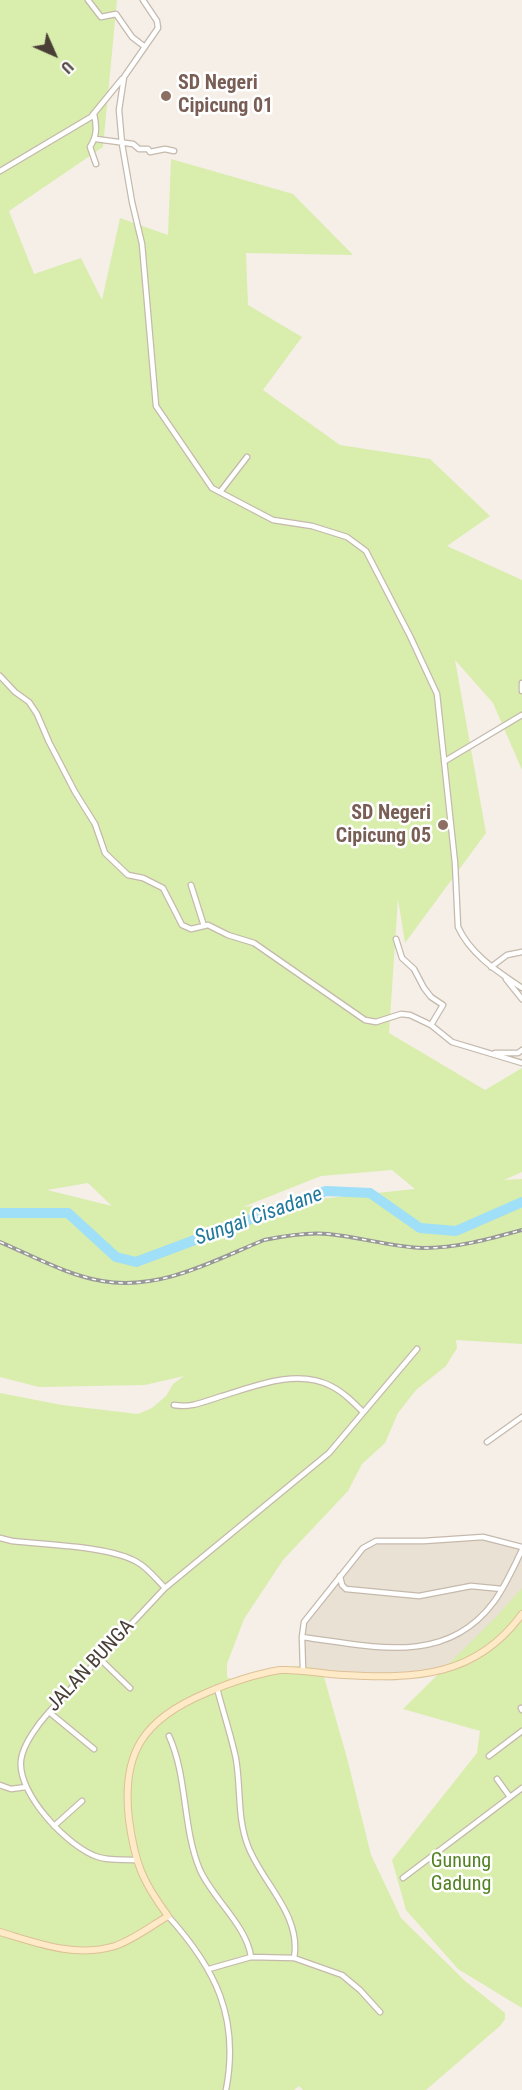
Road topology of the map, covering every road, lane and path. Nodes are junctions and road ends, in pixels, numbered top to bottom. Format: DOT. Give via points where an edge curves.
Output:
graph roads {
  1 [pos="88,0"];
  2 [pos="143,0"];
  3 [pos="145,47"];
  4 [pos="124,77"];
  5 [pos="94,114"];
  6 [pos="96,139"];
  7 [pos="122,144"];
  8 [pos="174,151"];
  9 [pos="96,164"];
  10 [pos="0,171"];
  11 [pos="247,457"];
  12 [pos="220,492"];
  13 [pos="0,676"];
  14 [pos="522,683"];
  15 [pos="522,691"];
  16 [pos="522,715"];
  17 [pos="445,761"];
  18 [pos="191,885"];
  19 [pos="204,926"];
  20 [pos="396,939"];
  21 [pos="522,952"];
  22 [pos="491,968"];
  23 [pos="504,977"];
  24 [pos="522,988"];
  25 [pos="522,999"];
  26 [pos="431,1025"];
  27 [pos="522,1050"];
  28 [pos="493,1053"];
  29 [pos="522,1063"];
  30 [pos="417,1349"];
  31 [pos="174,1405"];
  32 [pos="363,1412"];
  33 [pos="522,1416"];
  34 [pos="487,1442"];
  35 [pos="0,1538"];
  36 [pos="522,1548"];
  37 [pos="340,1576"];
  38 [pos="165,1588"];
  39 [pos="502,1589"];
  40 [pos="522,1614"];
  41 [pos="302,1637"];
  42 [pos="100,1659"];
  43 [pos="303,1670"];
  44 [pos="130,1688"];
  45 [pos="217,1688"];
  46 [pos="49,1712"];
  47 [pos="522,1731"];
  48 [pos="169,1736"];
  49 [pos="94,1749"];
  50 [pos="489,1756"];
  51 [pos="497,1779"];
  52 [pos="0,1785"];
  53 [pos="26,1787"];
  54 [pos="522,1788"];
  55 [pos="510,1797"];
  56 [pos="82,1801"];
  57 [pos="54,1826"];
  58 [pos="135,1860"];
  59 [pos="403,1878"];
  60 [pos="168,1916"];
  61 [pos="0,1932"];
  62 [pos="251,1956"];
  63 [pos="294,1958"];
  64 [pos="209,1969"];
  65 [pos="380,2012"];
  66 [pos="226,2090"];
  1 -- 3 [label="street" via="101,17 116,14 132,37"];
  2 -- 3 [label="street" via="158,25"];
  3 -- 4 [label="street"];
  4 -- 5 [label="street"];
  4 -- 7 [label="street" via="119,110"];
  5 -- 6 [label="street"];
  5 -- 10 [label="street"];
  6 -- 7 [label="street"];
  6 -- 9 [label="street" via="90,147"];
  7 -- 8 [label="street" via="153,152"];
  7 -- 12 [label="street" via="142,244 156,406 208,484"];
  11 -- 12 [label="street"];
  12 -- 17 [label="street" via="273,520 347,537 366,551 437,694"];
  13 -- 19 [label="street" via="37,714 106,855 128,875 163,888 182,925 191,929"];
  14 -- 15 [label="street"];
  16 -- 17 [label="street"];
  17 -- 22 [label="street" via="458,927"];
  18 -- 19 [label="street"];
  19 -- 26 [label="street" via="254,943 365,1020 375,1022 406,1014"];
  20 -- 26 [label="street" via="402,958 414,969 431,997 443,1005"];
  21 -- 22 [label="street" via="507,955"];
  22 -- 23 [label="street"];
  23 -- 24 [label="street"];
  23 -- 25 [label="street"];
  26 -- 28 [label="street" via="452,1042"];
  27 -- 28 [label="street"];
  28 -- 29 [label="street"];
  30 -- 32 [label="street, JALAN BUNGA"];
  31 -- 32 [label="street" via="192,1406 273,1382 303,1379 331,1386"];
  32 -- 38 [label="street, JALAN BUNGA" via="329,1453"];
  33 -- 34 [label="street"];
  35 -- 38 [label="street" via="126,1557 142,1565"];
  36 -- 37 [label="street" via="483,1537 376,1540 366,1545"];
  36 -- 39 [label="street"];
  37 -- 39 [label="street" via="342,1585 349,1590 407,1596 471,1586"];
  37 -- 41 [label="street" via="306,1617"];
  38 -- 42 [label="street, JALAN BUNGA"];
  39 -- 41 [label="street" via="475,1622 436,1644 396,1648"];
  40 -- 43 [label="street" via="485,1651 430,1674 404,1677"];
  41 -- 43 [label="street"];
  42 -- 44 [label="street"];
  42 -- 46 [label="street, JALAN BUNGA"];
  43 -- 45 [label="street" via="266,1672"];
  45 -- 58 [label="street" via="159,1718 138,1746 131,1762 127,1802"];
  45 -- 63 [label="street" via="236,1759 244,1836 290,1919 296,1939"];
  46 -- 49 [label="street"];
  46 -- 53 [label="street, JALAN BUNGA" via="34,1730 21,1760"];
  47 -- 50 [label="street"];
  48 -- 62 [label="street" via="178,1762 196,1858 211,1889 245,1938"];
  51 -- 55 [label="street"];
  52 -- 53 [label="street" via="11,1789"];
  53 -- 57 [label="street, JALAN BUNGA"];
  54 -- 55 [label="street"];
  55 -- 59 [label="street"];
  56 -- 57 [label="street"];
  57 -- 58 [label="street, JALAN BUNGA" via="95,1856"];
  58 -- 60 [label="street"];
  60 -- 61 [label="street" via="126,1941 95,1950 63,1950"];
  60 -- 64 [label="street"];
  62 -- 63 [label="street"];
  62 -- 64 [label="street"];
  63 -- 65 [label="street" via="342,1975"];
  64 -- 66 [label="street" via="228,2025 230,2065"];
}
